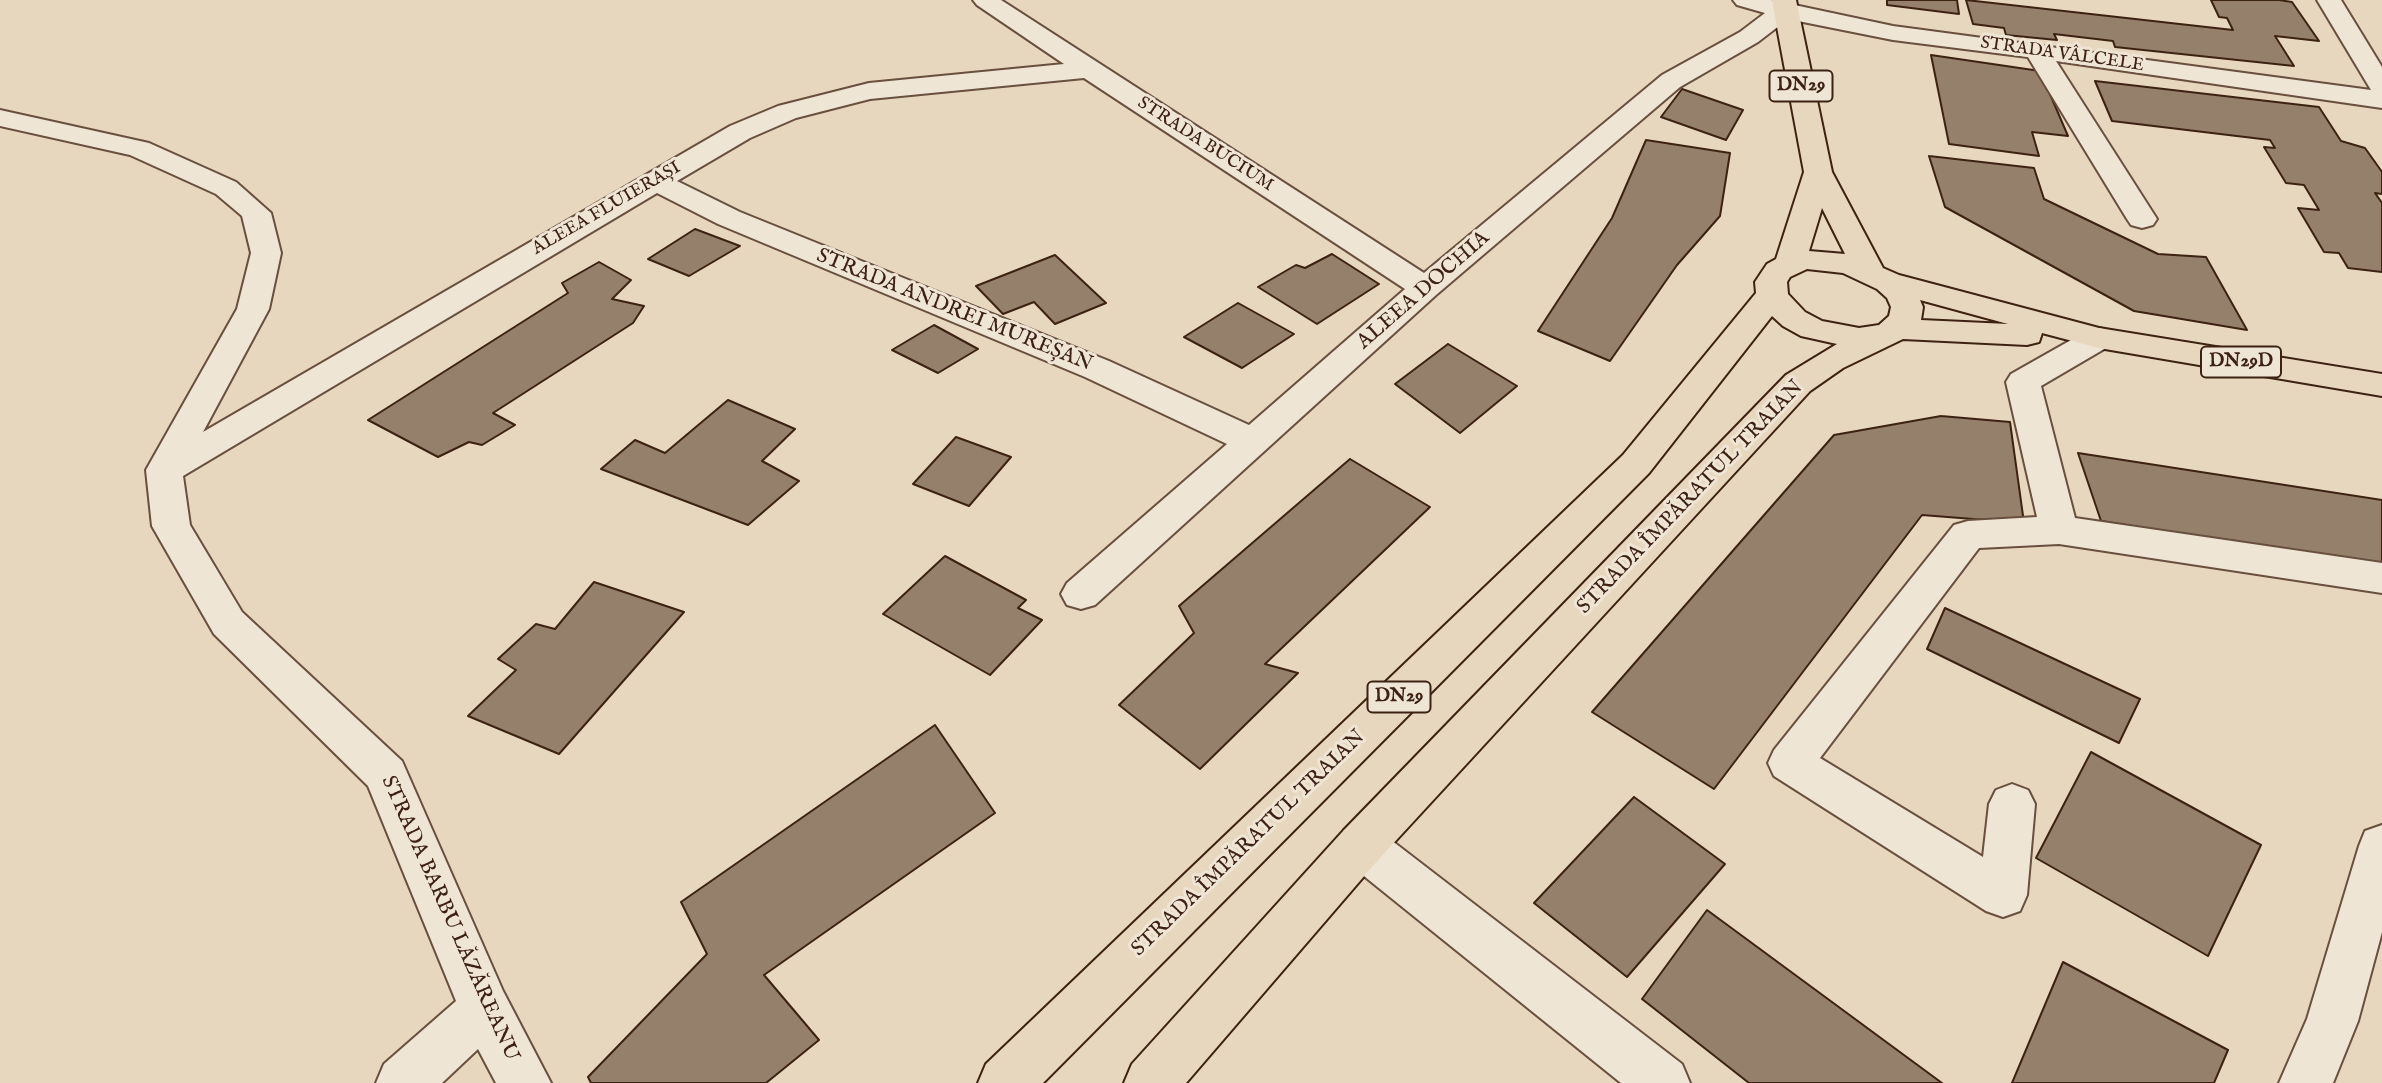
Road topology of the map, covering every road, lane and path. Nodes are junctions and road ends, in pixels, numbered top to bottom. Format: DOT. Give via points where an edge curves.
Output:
graph roads {
  1 [pos="985,0"];
  2 [pos="1745,0"];
  3 [pos="2329,0"];
  4 [pos="1784,6"];
  5 [pos="2037,51"];
  6 [pos="1092,69"];
  7 [pos="2382,88"];
  8 [pos="2382,100"];
  9 [pos="0,118"];
  10 [pos="1818,172"];
  11 [pos="655,181"];
  12 [pos="2143,219"];
  13 [pos="1878,276"];
  14 [pos="1781,279"];
  15 [pos="1425,288"];
  16 [pos="1888,333"];
  17 [pos="2099,338"];
  18 [pos="2382,385"];
  19 [pos="1253,441"];
  20 [pos="164,470"];
  21 [pos="2059,530"];
  22 [pos="2382,578"];
  23 [pos="1081,594"];
  24 [pos="2012,804"];
  25 [pos="1361,845"];
  26 [pos="2382,846"];
  27 [pos="485,1009"];
  28 [pos="403,1083"];
  29 [pos="524,1083"];
  30 [pos="1005,1083"];
  31 [pos="1151,1083"];
  32 [pos="1663,1083"];
  33 [pos="2306,1083"];
  1 -- 6 [label="street, STRADA BUCIUM"];
  2 -- 4 [label="street, STRADA VÂLCELE"];
  3 -- 7 [label="street"];
  4 -- 5 [label="street, STRADA VÂLCELE" via="1893,33"];
  4 -- 10 [label="main road, DN29"];
  4 -- 15 [label="street, ALEEA DOCHIA" via="1749,37 1671,81"];
  5 -- 8 [label="street, STRADA VÂLCELE"];
  5 -- 12 [label="street"];
  6 -- 11 [label="street, ALEEA FLUIERAȘI" via="835,97 740,132"];
  6 -- 15 [label="street, STRADA BUCIUM"];
  9 -- 20 [label="street" via="139,149 226,188 256,213 266,253 253,309"];
  10 -- 13 [label="main road, DN29"];
  10 -- 14 [label="main road, DN29"];
  11 -- 19 [label="street, STRADA ANDREI MUREȘAN" via="729,218 1097,369"];
  11 -- 20 [label="street, ALEEA FLUIERAȘI"];
  13 -- 14 [label="main road" via="1827,260 1807,260"];
  13 -- 16 [label="main road, DN29" via="1901,294 1907,307 1905,319"];
  13 -- 17 [label="main road"];
  14 -- 16 [label="main road" via="1780,306 1813,329 1859,338"];
  14 -- 30 [label="main road, STRADA ÎMPĂRATUL TRAIAN / DN29" via="1636,464"];
  15 -- 19 [label="street, ALEEA DOCHIA"];
  16 -- 17 [label="main road, DN29D"];
  16 -- 25 [label="main road, STRADA ÎMPĂRATUL TRAIAN" via="1831,360 1798,383"];
  17 -- 18 [label="main road, DN29D"];
  17 -- 21 [label="street" via="2023,382"];
  19 -- 23 [label="street, ALEEA DOCHIA"];
  20 -- 27 [label="street, STRADA BARBU LĂZĂREANU" via="171,526 228,623 386,774"];
  21 -- 22 [label="street"];
  21 -- 24 [label="street" via="1968,535 1790,763 2003,895"];
  25 -- 31 [label="main road, STRADA ÎMPĂRATUL TRAIAN"];
  25 -- 32 [label="street"];
  26 -- 33 [label="street" via="2332,1021"];
  27 -- 28 [label="street"];
  27 -- 29 [label="street, STRADA BARBU LĂZĂREANU"];
}
